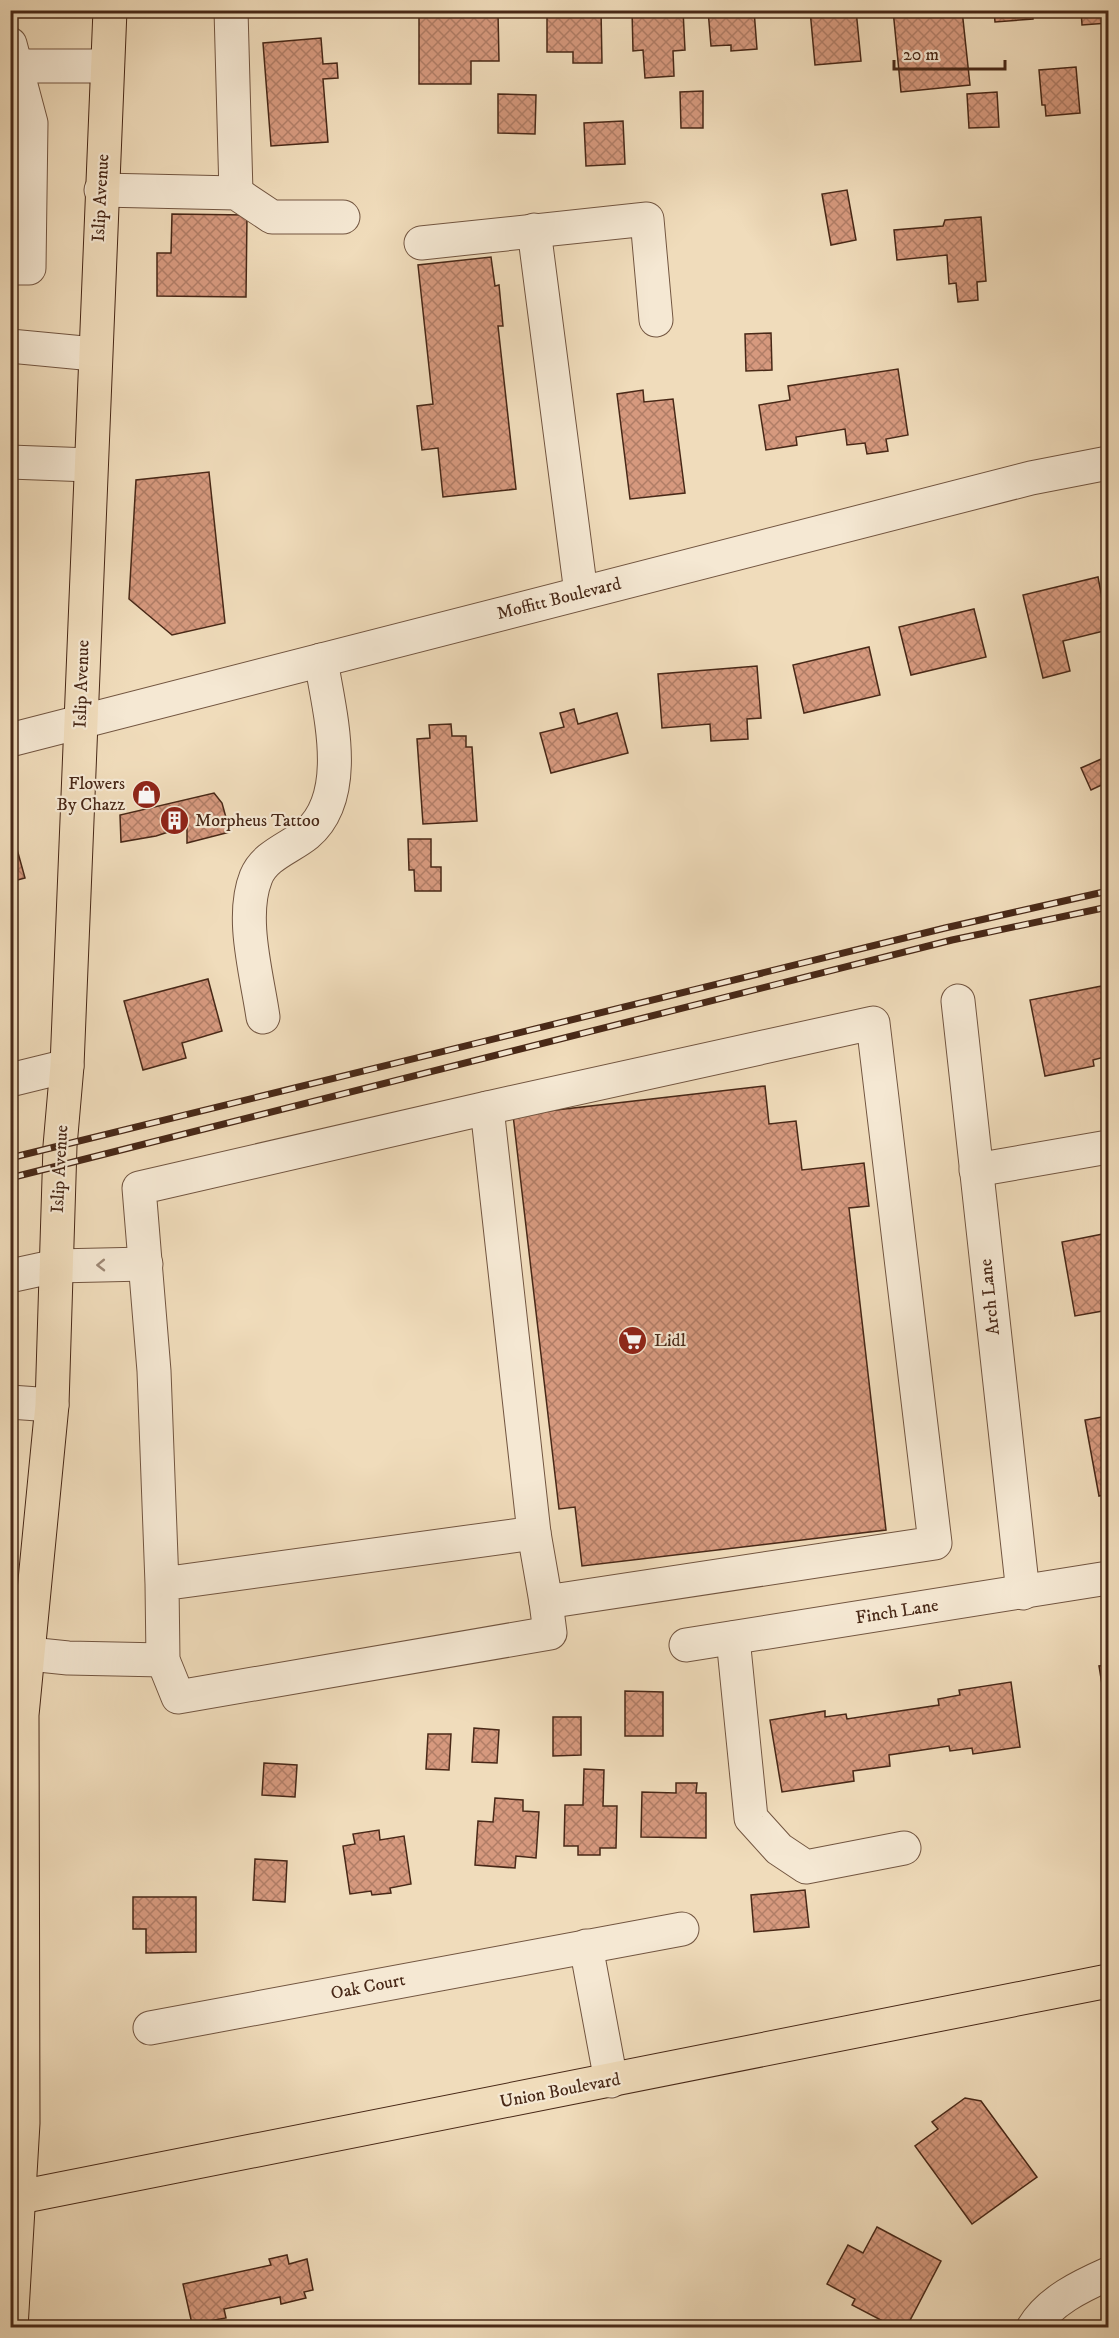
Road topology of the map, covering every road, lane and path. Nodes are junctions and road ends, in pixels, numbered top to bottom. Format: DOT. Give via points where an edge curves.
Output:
graph roads {
  1 [pos="110,10"];
  2 [pos="231,10"];
  3 [pos="13,55"];
  4 [pos="107,66"];
  5 [pos="101,190"];
  6 [pos="236,193"];
  7 [pos="343,217"];
  8 [pos="534,230"];
  9 [pos="421,243"];
  10 [pos="10,268"];
  11 [pos="656,320"];
  12 [pos="10,346"];
  13 [pos="94,354"];
  14 [pos="10,462"];
  15 [pos="1108,463"];
  16 [pos="90,465"];
  17 [pos="580,593"];
  18 [pos="321,660"];
  19 [pos="81,721"];
  20 [pos="10,740"];
  21 [pos="958,1001"];
  22 [pos="263,1017"];
  23 [pos="67,1066"];
  24 [pos="10,1080"];
  25 [pos="487,1108"];
  26 [pos="1108,1147"];
  27 [pos="976,1170"];
  28 [pos="146,1264"];
  29 [pos="56,1266"];
  30 [pos="10,1276"];
  31 [pos="10,1402"];
  32 [pos="52,1405"];
  33 [pos="534,1533"];
  34 [pos="1108,1578"];
  35 [pos="162,1584"];
  36 [pos="1023,1593"];
  37 [pos="546,1602"];
  38 [pos="733,1638"];
  39 [pos="686,1645"];
  40 [pos="20,1653"];
  41 [pos="163,1659"];
  42 [pos="16,1715"];
  43 [pos="904,1848"];
  44 [pos="681,1929"];
  45 [pos="586,1947"];
  46 [pos="1108,1981"];
  47 [pos="150,2028"];
  48 [pos="611,2081"];
  49 [pos="15,2198"];
  50 [pos="1108,2274"];
  51 [pos="11,2328"];
  52 [pos="1033,2328"];
  1 -- 4 [label="main road, Islip Avenue"];
  2 -- 6 [label="street"];
  3 -- 4 [label="street"];
  3 -- 10 [label="street" via="31,123 29,268"];
  4 -- 5 [label="main road, Islip Avenue"];
  5 -- 6 [label="street"];
  5 -- 13 [label="main road, Islip Avenue"];
  6 -- 7 [label="street" via="272,217"];
  8 -- 9 [label="street"];
  8 -- 11 [label="street" via="647,219"];
  8 -- 17 [label="street"];
  12 -- 13 [label="street"];
  13 -- 16 [label="main road, Islip Avenue"];
  14 -- 16 [label="street"];
  15 -- 17 [label="street, Moffitt Boulevard" via="1031,478"];
  16 -- 19 [label="main road, Islip Avenue"];
  17 -- 18 [label="street, Moffitt Boulevard"];
  18 -- 19 [label="street, Moffitt Boulevard"];
  18 -- 22 [label="street" via="335,744 330,799 318,824 296,843 266,860 256,877 248,911"];
  19 -- 20 [label="street, Moffitt Boulevard"];
  19 -- 23 [label="main road, Islip Avenue"];
  21 -- 27 [label="street, Arch Lane"];
  23 -- 24 [label="street"];
  23 -- 29 [label="main road, Islip Avenue"];
  25 -- 28 [label="street" via="139,1188"];
  25 -- 33 [label="street"];
  25 -- 37 [label="street" via="873,1023 935,1543"];
  26 -- 27 [label="street"];
  27 -- 36 [label="street, Arch Lane"];
  28 -- 29 [label="street, one-way"];
  28 -- 35 [label="street" via="155,1382"];
  29 -- 30 [label="street"];
  29 -- 32 [label="main road, Islip Avenue"];
  31 -- 32 [label="street"];
  32 -- 40 [label="main road, Islip Avenue"];
  33 -- 35 [label="street"];
  33 -- 37 [label="street"];
  34 -- 36 [label="street, Finch Lane"];
  35 -- 41 [label="street"];
  36 -- 38 [label="street, Finch Lane"];
  37 -- 41 [label="street" via="550,1633 178,1697"];
  38 -- 39 [label="street, Finch Lane"];
  38 -- 43 [label="street" via="751,1818 779,1849 806,1867"];
  40 -- 41 [label="street"];
  40 -- 42 [label="main road, Islip Avenue"];
  42 -- 49 [label="main road, Islip Avenue" via="23,2123"];
  44 -- 45 [label="street, Oak Court"];
  45 -- 47 [label="street, Oak Court"];
  45 -- 48 [label="street"];
  46 -- 48 [label="main road, Union Boulevard"];
  48 -- 49 [label="main road, Union Boulevard"];
  49 -- 51 [label="main road, Islip Avenue"];
  50 -- 52 [label="street" via="1077,2288"];
}
